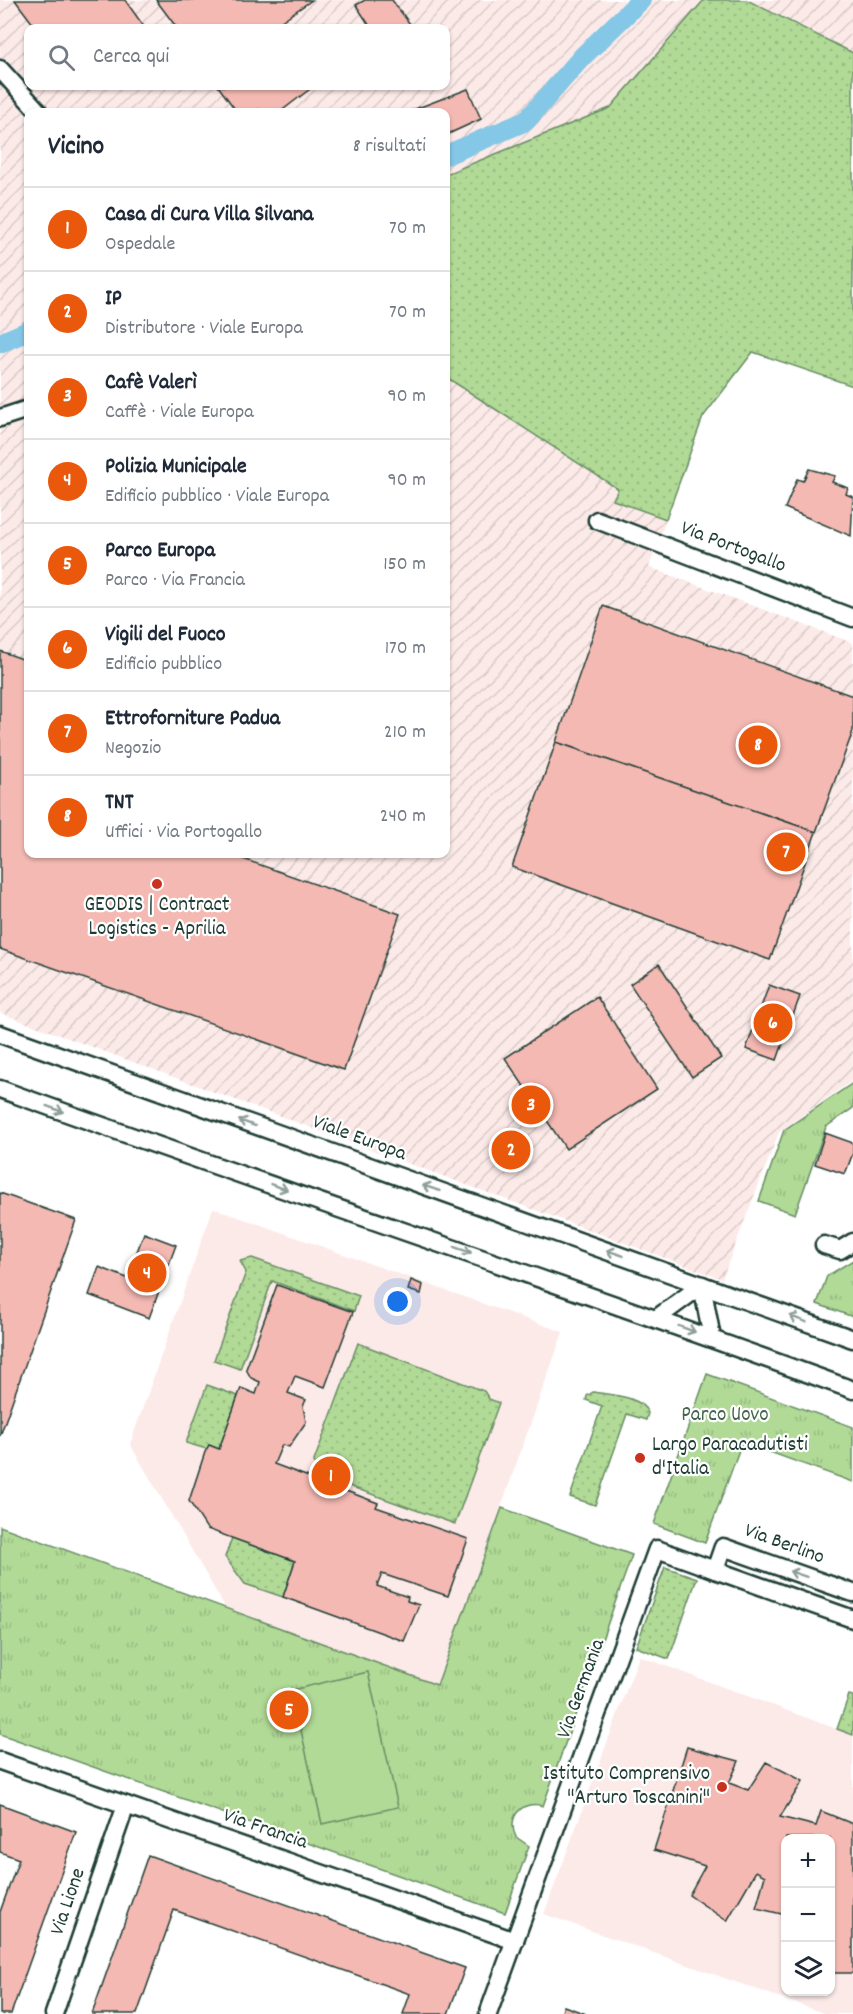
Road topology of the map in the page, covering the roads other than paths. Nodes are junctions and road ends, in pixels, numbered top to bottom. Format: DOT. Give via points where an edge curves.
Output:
graph roads {
  1 [pos="0,69"];
  2 [pos="35,108"];
  3 [pos="24,410"];
  4 [pos="0,418"];
  5 [pos="597,520"];
  6 [pos="853,618"];
  7 [pos="0,1034"];
  8 [pos="0,1089"];
  9 [pos="853,1242"];
  10 [pos="824,1245"];
  11 [pos="702,1285"];
  12 [pos="657,1318"];
  13 [pos="712,1338"];
  14 [pos="853,1339"];
  15 [pos="853,1390"];
  16 [pos="715,1570"];
  17 [pos="853,1593"];
  18 [pos="853,1619"];
  19 [pos="0,1761"];
  20 [pos="126,1805"];
  21 [pos="515,1941"];
  22 [pos="54,2014"];
  23 [pos="488,2014"];
  1 -- 2 [label="street"];
  3 -- 4 [label="street"];
  5 -- 6 [label="street, Via Portogallo"];
  11 -- 7 [label="street, Viale Europa, one-way"];
  8 -- 12 [label="street, one-way"];
  9 -- 10 [label="street" via="840,1250"];
  11 -- 12 [label="street"];
  11 -- 13 [label="street"];
  14 -- 11 [label="street, Viale Europa, one-way"];
  12 -- 13 [label="street, one-way"];
  13 -- 15 [label="street"];
  17 -- 16 [label="street, Via Berlino, one-way" via="723,1547"];
  16 -- 18 [label="street"];
  16 -- 21 [label="street, Via Germania" via="657,1549"];
  19 -- 20 [label="street, Via Francia"];
  20 -- 21 [label="street, Via Francia"];
  20 -- 22 [label="street, Via Lione"];
  21 -- 23 [label="street, Via Germania"];
}
